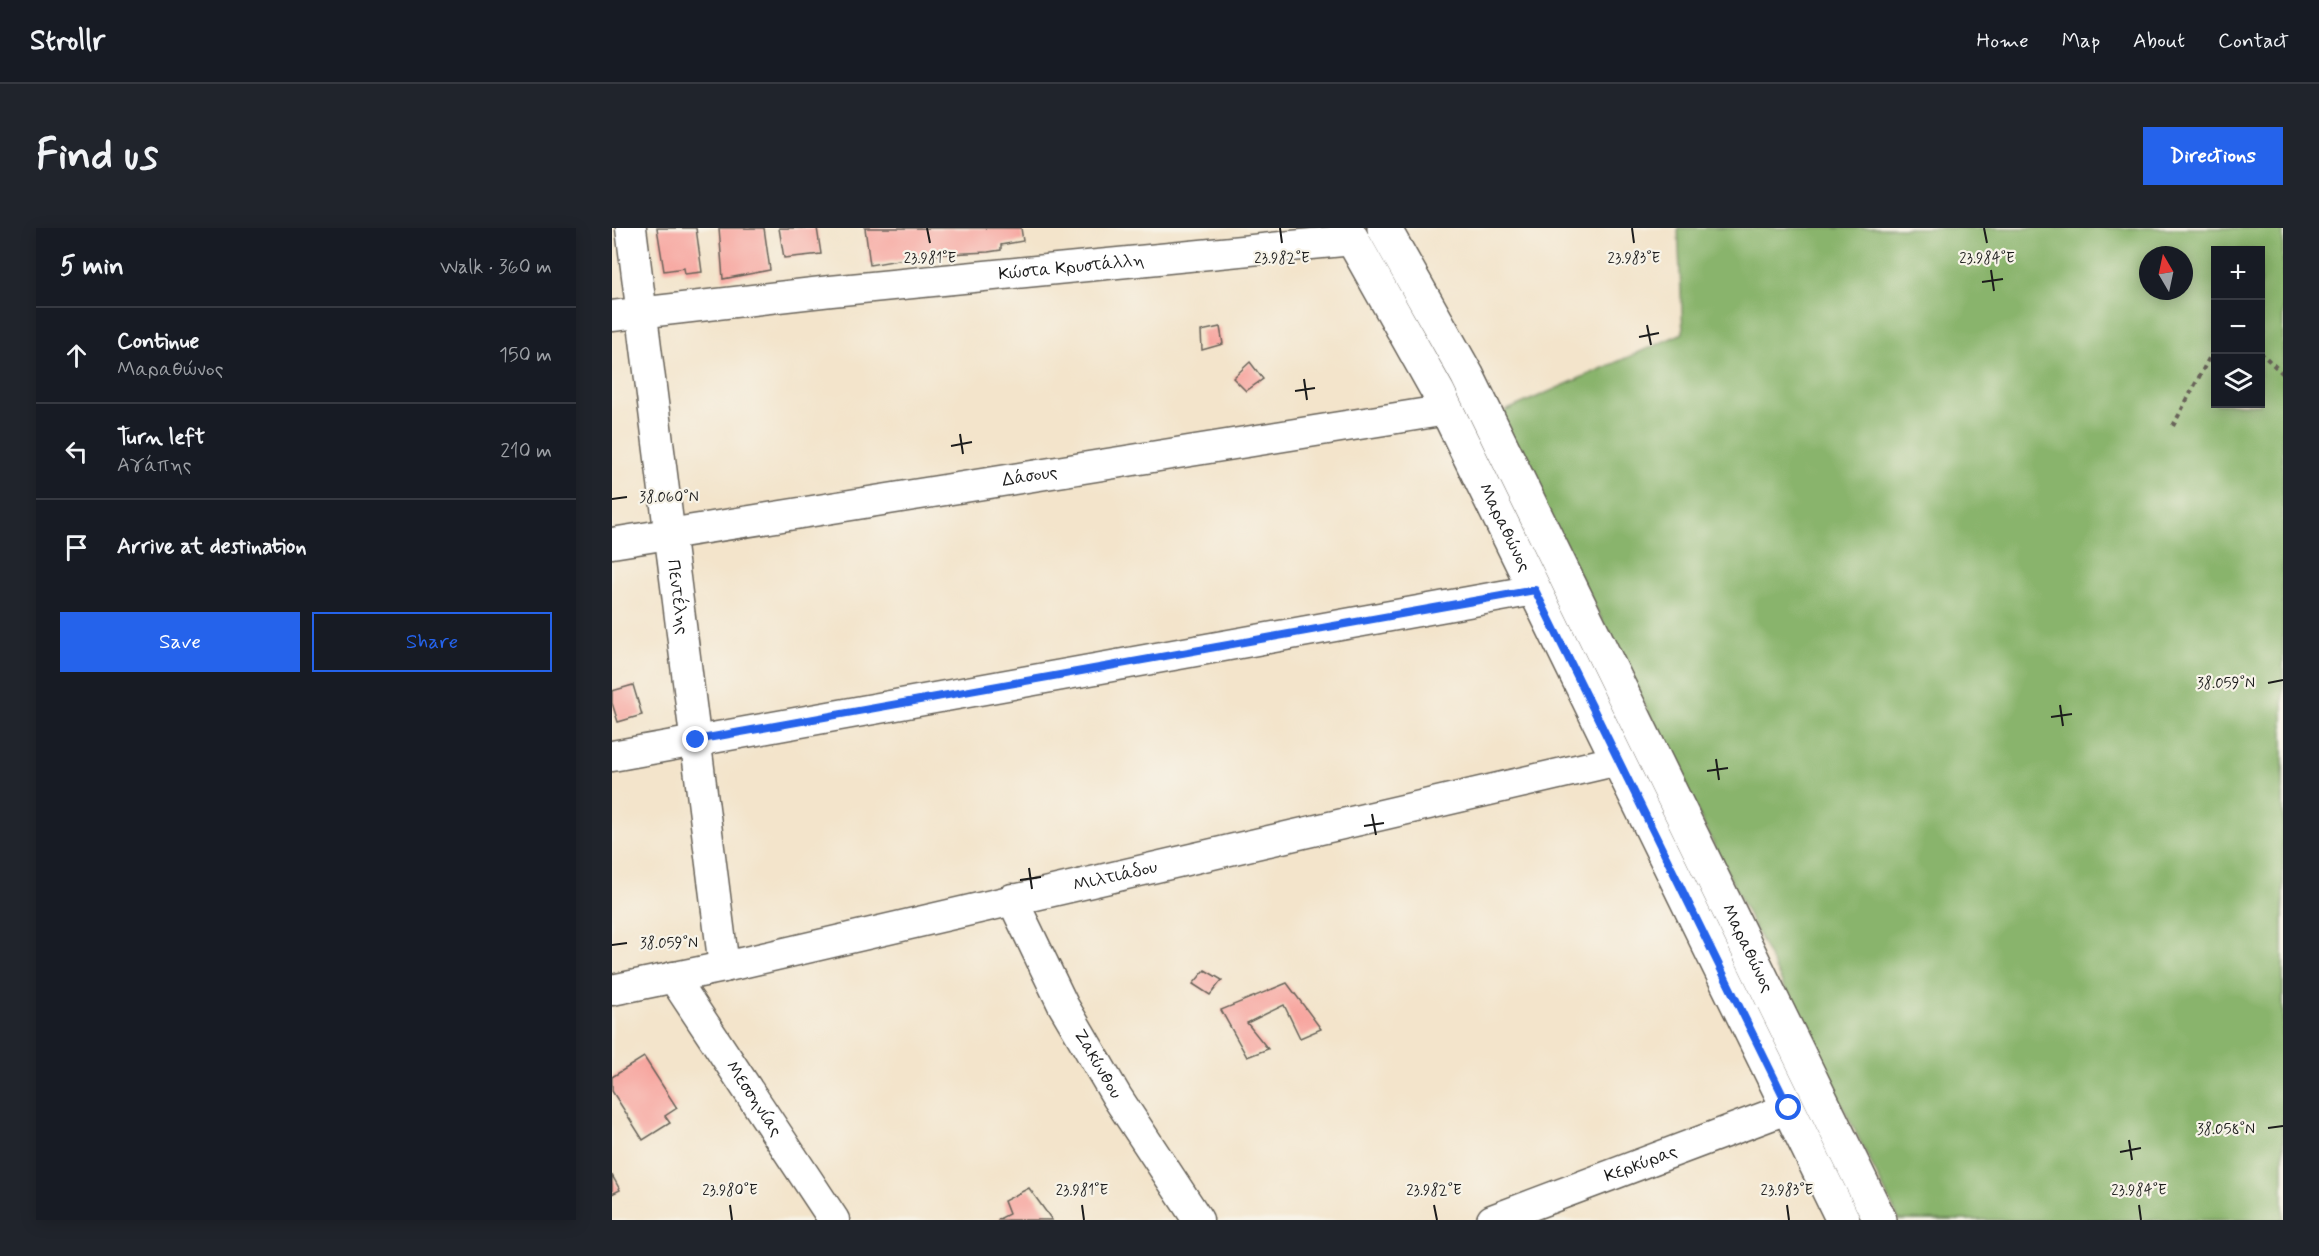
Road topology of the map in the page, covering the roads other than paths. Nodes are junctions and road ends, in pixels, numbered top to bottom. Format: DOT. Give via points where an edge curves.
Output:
graph roads {
  1 [pos="632,228"];
  2 [pos="1384,228"];
  3 [pos="1350,234"];
  4 [pos="642,313"];
  5 [pos="612,316"];
  6 [pos="1447,410"];
  7 [pos="670,535"];
  8 [pos="612,543"];
  9 [pos="1535,590"];
  10 [pos="696,740"];
  11 [pos="612,756"];
  12 [pos="1619,760"];
  13 [pos="1012,899"];
  14 [pos="724,967"];
  15 [pos="673,977"];
  16 [pos="612,990"];
  17 [pos="1789,1108"];
  18 [pos="834,1220"];
  19 [pos="1198,1220"];
  20 [pos="1492,1220"];
  21 [pos="1844,1220"];
  22 [pos="1880,1220"];
  1 -- 4 [label="street, Πεντέλης"];
  2 -- 22 [label="main road, Μαραθώνος" via="1467,375"];
  3 -- 4 [label="street, Κώστα Κρυστάλλη"];
  3 -- 6 [label="main road, Μαραθώνος"];
  4 -- 5 [label="street, Κώστα Κρυστάλλη"];
  4 -- 7 [label="street, Πεντέλης"];
  6 -- 7 [label="street, Δάσους"];
  6 -- 9 [label="main road, Μαραθώνος"];
  7 -- 8 [label="street, Δάσους"];
  7 -- 10 [label="street, Πεντέλης"];
  9 -- 10 [label="street"];
  9 -- 12 [label="main road, Μαραθώνος"];
  10 -- 11 [label="street"];
  10 -- 14 [label="street, Πεντέλης"];
  12 -- 13 [label="street, Μιλτιάδου"];
  12 -- 17 [label="main road, Μαραθώνος"];
  13 -- 14 [label="street, Μιλτιάδου"];
  13 -- 19 [label="street, Ζακύνθου" via="1062,1005"];
  14 -- 15 [label="street, Μιλτιάδου"];
  15 -- 16 [label="street, Μιλτιάδου"];
  15 -- 18 [label="street, Μεσσηνίας"];
  17 -- 20 [label="street, Κερκύρας"];
  17 -- 21 [label="main road, Μαραθώνος"];
}
